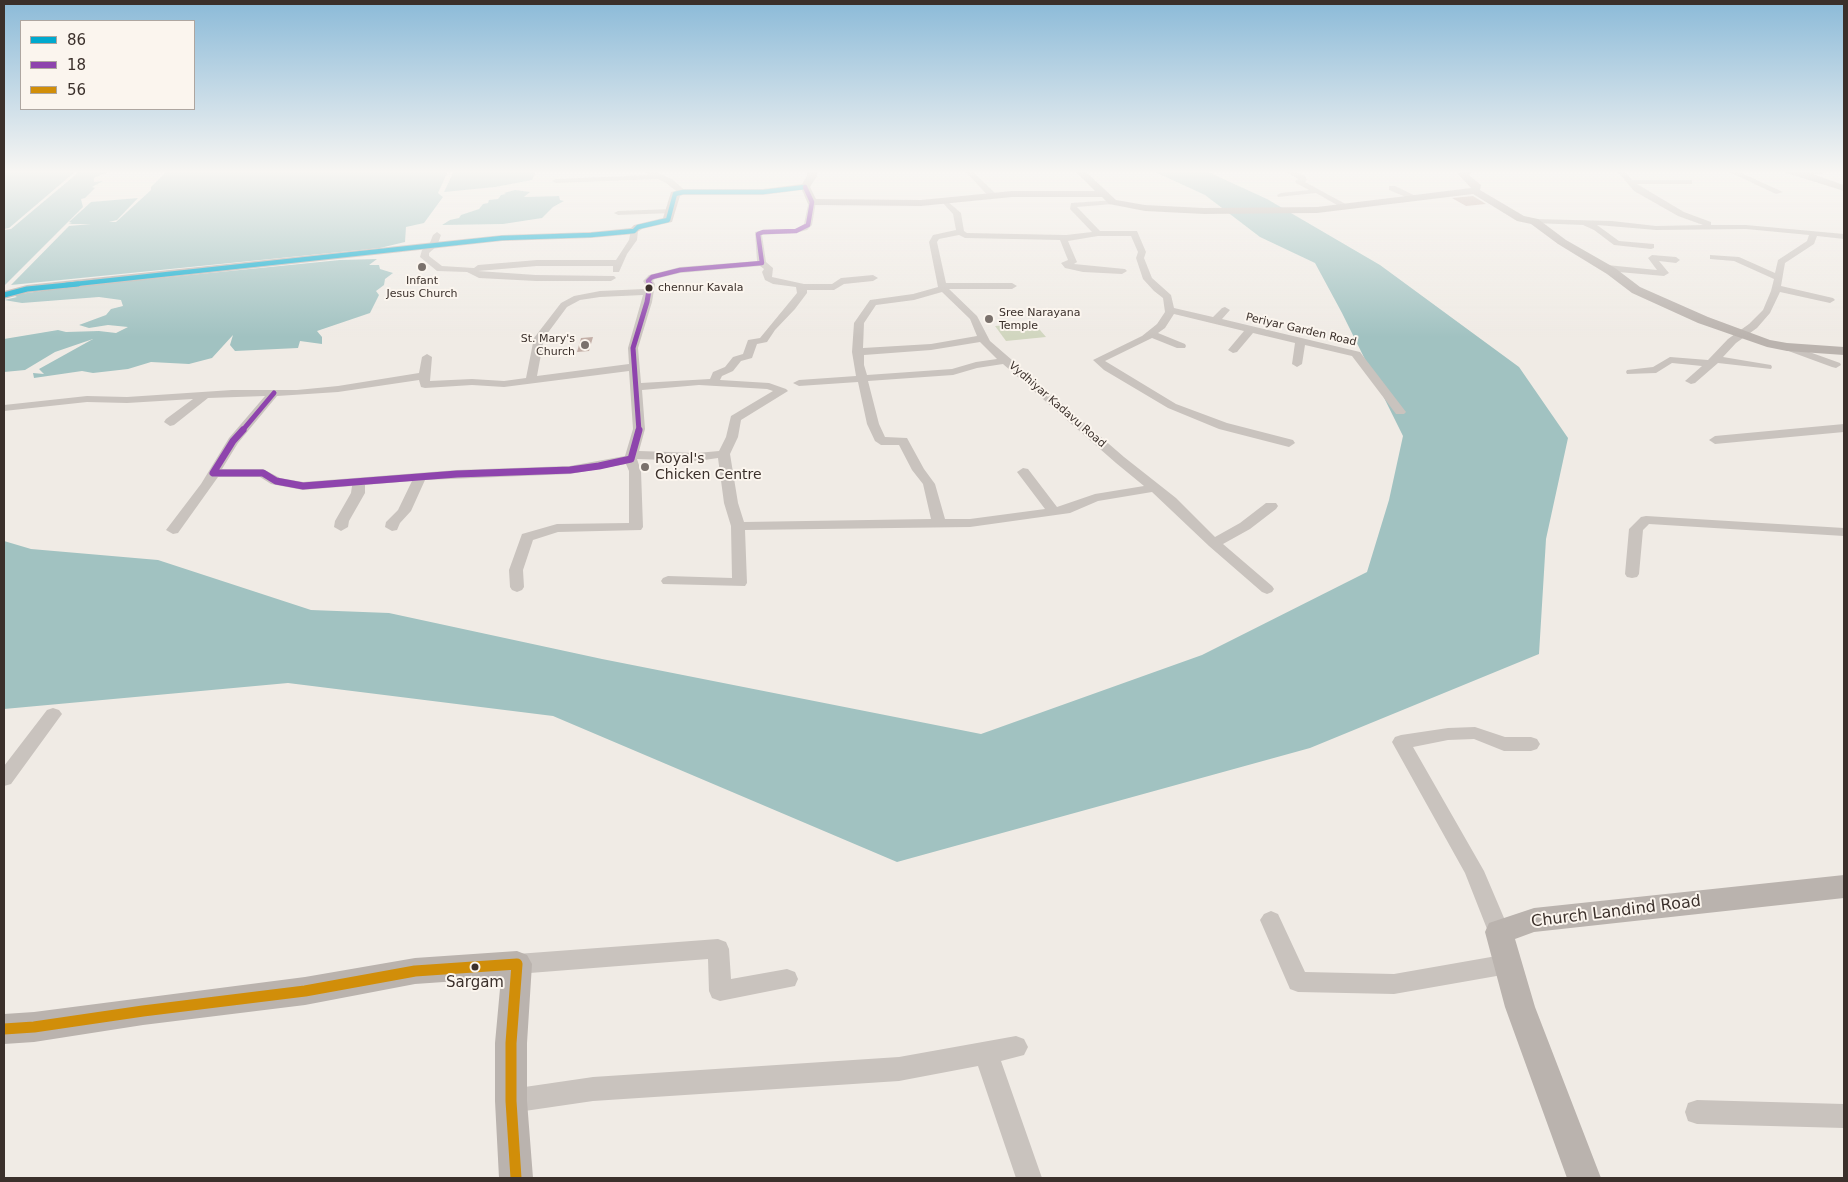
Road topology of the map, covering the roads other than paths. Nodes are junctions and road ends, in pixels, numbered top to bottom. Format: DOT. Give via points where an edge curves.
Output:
graph roads {
  1 [pos="642,226"];
  2 [pos="806,226"];
  3 [pos="960,226"];
  4 [pos="1090,226"];
  5 [pos="1541,226"];
  6 [pos="1593,226"];
  7 [pos="1640,226"];
  8 [pos="1741,226"];
  9 [pos="1747,226"];
  10 [pos="1716,227"];
  11 [pos="634,231"];
  12 [pos="960,232"];
  13 [pos="1098,234"];
  14 [pos="1814,234"];
  15 [pos="1844,236"];
  16 [pos="1066,238"];
  17 [pos="435,240"];
  18 [pos="1651,246"];
  19 [pos="1713,258"];
  20 [pos="1676,260"];
  21 [pos="619,263"];
  22 [pos="762,263"];
  23 [pos="1607,268"];
  24 [pos="469,269"];
  25 [pos="1122,271"];
  26 [pos="611,278"];
  27 [pos="873,278"];
  28 [pos="1778,283"];
  29 [pos="1012,286"];
  30 [pos="802,287"];
  31 [pos="943,287"];
  32 [pos="648,292"];
  33 [pos="605,294"];
  34 [pos="4,295"];
  35 [pos="1830,300"];
  36 [pos="1169,310"];
  37 [pos="1225,310"];
  38 [pos="1214,322"];
  39 [pos="1250,330"];
  40 [pos="1150,334"];
  41 [pos="1741,335"];
  42 [pos="982,338"];
  43 [pos="1301,341"];
  44 [pos="1181,346"];
  45 [pos="1787,347"];
  46 [pos="1233,350"];
  47 [pos="1844,351"];
  48 [pos="857,352"];
  49 [pos="427,357"];
  50 [pos="1005,361"];
  51 [pos="1713,362"];
  52 [pos="1297,364"];
  53 [pos="1836,365"];
  54 [pos="633,366"];
  55 [pos="1767,367"];
  56 [pos="1631,372"];
  57 [pos="424,376"];
  58 [pos="862,377"];
  59 [pos="531,380"];
  60 [pos="1691,381"];
  61 [pos="714,382"];
  62 [pos="799,383"];
  63 [pos="636,387"];
  64 [pos="274,393"];
  65 [pos="204,396"];
  66 [pos="4,408"];
  67 [pos="1400,412"];
  68 [pos="170,422"];
  69 [pos="1844,428"];
  70 [pos="1715,440"];
  71 [pos="1289,443"];
  72 [pos="724,454"];
  73 [pos="632,457"];
  74 [pos="1023,472"];
  75 [pos="213,473"];
  76 [pos="420,478"];
  77 [pos="359,483"];
  78 [pos="1155,488"];
  79 [pos="1270,506"];
  80 [pos="1054,512"];
  81 [pos="939,522"];
  82 [pos="738,526"];
  83 [pos="341,527"];
  84 [pos="392,527"];
  85 [pos="173,530"];
  86 [pos="1844,532"];
  87 [pos="1214,543"];
  88 [pos="1632,574"];
  89 [pos="668,581"];
  90 [pos="517,587"];
  91 [pos="1266,589"];
  92 [pos="53,714"];
  93 [pos="1531,744"];
  94 [pos="4,779"];
  95 [pos="1844,886"];
  96 [pos="1271,920"];
  97 [pos="1499,932"];
  98 [pos="517,964"];
  99 [pos="1508,964"];
  100 [pos="787,979"];
  101 [pos="4,1028"];
  102 [pos="1016,1047"];
  103 [pos="986,1053"];
  104 [pos="511,1101"];
  105 [pos="1697,1112"];
  106 [pos="1844,1116"];
  107 [pos="516,1178"];
  108 [pos="1029,1178"];
  109 [pos="1584,1178"];
  1 -- 11 [label="street"];
  2 -- 22 [label="street" via="796,231 758,234"];
  3 -- 12 [label="street"];
  4 -- 13 [label="street"];
  5 -- 23 [label="street"];
  6 -- 18 [label="street" via="1617,243"];
  7 -- 10 [label="street"];
  8 -- 10 [label="street"];
  9 -- 14 [label="street"];
  11 -- 17 [label="street"];
  11 -- 21 [label="street" via="633,240"];
  12 -- 16 [label="street" via="965,235"];
  12 -- 31 [label="street, Vydhiyar Kadavu Road" via="936,237 933,242"];
  13 -- 16 [label="street"];
  13 -- 36 [label="street" via="1134,233 1148,278 1168,297"];
  14 -- 15 [label="street"];
  14 -- 28 [label="street" via="1811,242 1781,262"];
  16 -- 25 [label="street" via="1064,242 1073,262 1065,263 1068,266"];
  17 -- 24 [label="street" via="424,257 440,269"];
  17 -- 34 [label="street" via="28,288"];
  19 -- 28 [label="street" via="1736,259"];
  20 -- 23 [label="street" via="1652,258 1664,273"];
  21 -- 24 [label="street" via="546,262"];
  21 -- 26 [label="street"];
  22 -- 30 [label="street" via="769,268 768,278 773,281"];
  22 -- 32 [label="street" via="663,274 648,281"];
  23 -- 41 [label="street" via="1644,294"];
  24 -- 26 [label="street" via="479,275"];
  26 -- 33 [label="street"];
  27 -- 30 [label="street" via="842,281 834,287"];
  28 -- 35 [label="street"];
  28 -- 41 [label="street" via="1767,311"];
  29 -- 31 [label="street"];
  30 -- 61 [label="street" via="798,301 763,340 752,342 748,356 737,359 728,369 717,374"];
  31 -- 42 [label="street, Vydhiyar Kadavu Road" via="974,318"];
  31 -- 48 [label="street" via="914,297 873,302 859,323"];
  32 -- 33 [label="street"];
  32 -- 54 [label="street" via="633,348"];
  33 -- 59 [label="street" via="577,298 564,305 539,338"];
  36 -- 38 [label="street, Periyar Garden Road"];
  36 -- 40 [label="street" via="1161,326"];
  37 -- 38 [label="street"];
  38 -- 39 [label="street, Periyar Garden Road"];
  39 -- 43 [label="street, Periyar Garden Road"];
  39 -- 46 [label="street"];
  40 -- 44 [label="street"];
  40 -- 71 [label="street" via="1098,360 1172,406 1223,426"];
  41 -- 45 [label="street"];
  41 -- 51 [label="street"];
  42 -- 48 [label="street" via="931,347"];
  42 -- 50 [label="street, Vydhiyar Kadavu Road"];
  43 -- 52 [label="street"];
  43 -- 67 [label="street, Periyar Garden Road" via="1356,354"];
  45 -- 47 [label="street"];
  45 -- 53 [label="street"];
  48 -- 58 [label="street"];
  49 -- 57 [label="street"];
  50 -- 58 [label="street" via="953,372"];
  50 -- 78 [label="street, Vydhiyar Kadavu Road"];
  51 -- 55 [label="street"];
  51 -- 56 [label="street" via="1670,360 1656,370"];
  51 -- 60 [label="street"];
  54 -- 59 [label="street"];
  54 -- 63 [label="street"];
  57 -- 59 [label="street" via="425,385 504,384"];
  57 -- 64 [label="street" via="338,389"];
  58 -- 62 [label="street"];
  58 -- 81 [label="street" via="873,424 881,442 903,441 929,484"];
  61 -- 63 [label="street"];
  61 -- 72 [label="street" via="769,386 782,391 735,418 732,438"];
  63 -- 73 [label="street" via="640,429"];
  64 -- 65 [label="street"];
  64 -- 75 [label="street" via="233,441"];
  65 -- 66 [label="street" via="87,399"];
  65 -- 68 [label="street"];
  69 -- 70 [label="street"];
  72 -- 73 [label="street"];
  72 -- 82 [label="street"];
  73 -- 76 [label="street" via="570,470"];
  73 -- 90 [label="street" via="636,527 557,528 527,537 516,570"];
  74 -- 80 [label="street"];
  75 -- 77 [label="street" via="263,473 276,481 302,486"];
  75 -- 85 [label="street" via="207,486"];
  76 -- 77 [label="street"];
  76 -- 84 [label="street"];
  77 -- 83 [label="street" via="358,493"];
  78 -- 80 [label="street" via="1096,498"];
  78 -- 87 [label="street, Vydhiyar Kadavu Road"];
  79 -- 87 [label="street" via="1245,526"];
  80 -- 81 [label="street" via="979,522"];
  81 -- 82 [label="street"];
  82 -- 89 [label="street" via="740,583"];
  86 -- 88 [label="street" via="1646,520 1636,529"];
  87 -- 91 [label="street, Vydhiyar Kadavu Road"];
  92 -- 94 [label="street"];
  93 -- 97 [label="street" via="1504,744 1475,733 1434,735 1402,742 1474,871"];
  95 -- 97 [label="street, Church Landind Road" via="1534,920"];
  96 -- 99 [label="street" via="1298,982 1394,984"];
  97 -- 99 [label="street"];
  98 -- 100 [label="street" via="718,949 720,991"];
  98 -- 101 [label="street" via="415,971 277,995 34,1027"];
  98 -- 104 [label="street" via="511,1043"];
  99 -- 109 [label="street" via="1520,1007"];
  102 -- 103 [label="street"];
  103 -- 104 [label="street" via="899,1069 593,1089"];
  103 -- 108 [label="street"];
  104 -- 107 [label="street"];
  105 -- 106 [label="street"];
}
